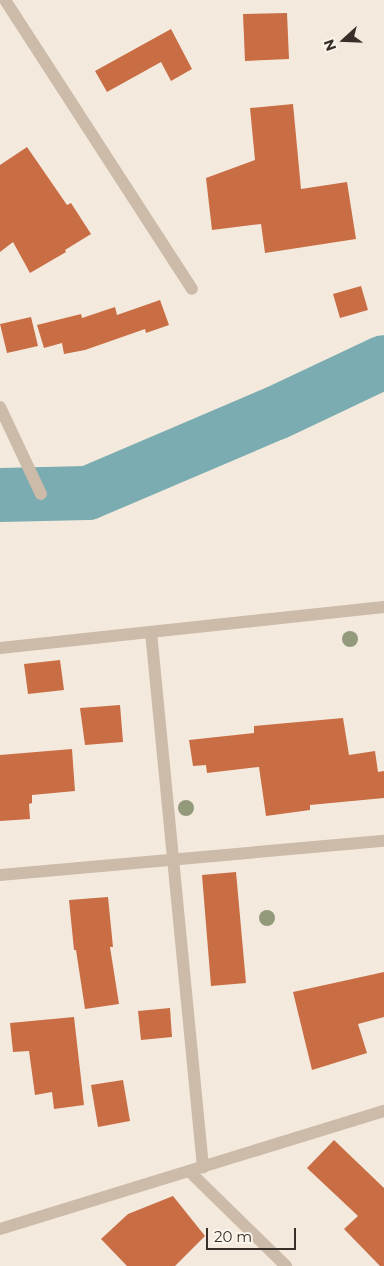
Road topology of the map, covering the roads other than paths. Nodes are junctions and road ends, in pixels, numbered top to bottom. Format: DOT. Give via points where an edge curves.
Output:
graph roads {
  1 [pos="5,0"];
  2 [pos="192,289"];
  3 [pos="0,407"];
  4 [pos="41,494"];
  5 [pos="384,607"];
  6 [pos="151,632"];
  7 [pos="0,648"];
  8 [pos="384,841"];
  9 [pos="173,860"];
  10 [pos="0,875"];
  11 [pos="384,1111"];
  12 [pos="203,1167"];
  13 [pos="189,1171"];
  14 [pos="0,1229"];
  15 [pos="286,1266"];
  1 -- 2 [label="street"];
  3 -- 4 [label="street"];
  5 -- 6 [label="street"];
  6 -- 7 [label="street"];
  6 -- 9 [label="street"];
  8 -- 9 [label="street"];
  9 -- 10 [label="street"];
  9 -- 12 [label="street"];
  11 -- 12 [label="street"];
  12 -- 13 [label="street"];
  13 -- 14 [label="street"];
  13 -- 15 [label="street"];
}
